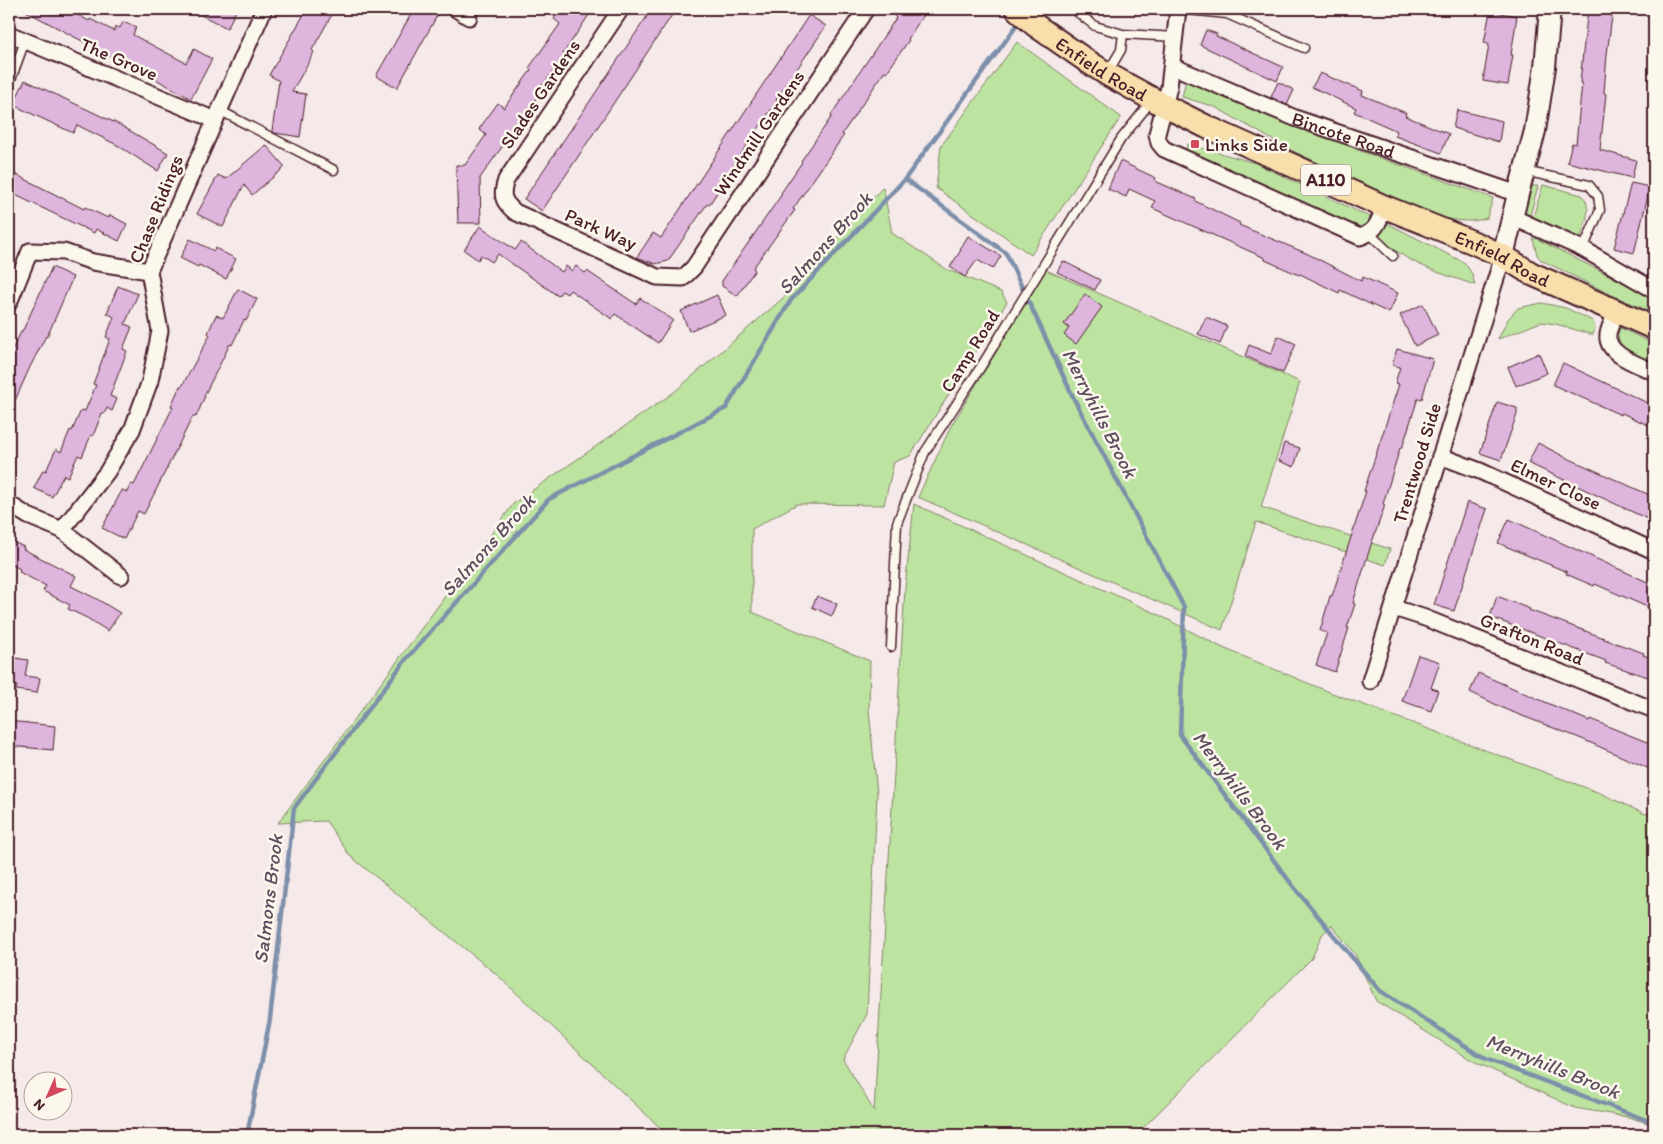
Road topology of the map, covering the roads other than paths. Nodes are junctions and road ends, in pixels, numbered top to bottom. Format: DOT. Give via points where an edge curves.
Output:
graph roads {
  1 [pos="264,9"];
  2 [pos="621,9"];
  3 [pos="866,9"];
  4 [pos="1018,9"];
  5 [pos="1073,9"];
  6 [pos="1178,9"];
  7 [pos="1550,9"];
  8 [pos="9,34"];
  9 [pos="1123,34"];
  10 [pos="1176,37"];
  11 [pos="25,41"];
  12 [pos="1304,48"];
  13 [pos="1172,66"];
  14 [pos="1107,74"];
  15 [pos="9,85"];
  16 [pos="1158,102"];
  17 [pos="217,115"];
  18 [pos="334,170"];
  19 [pos="1524,171"];
  20 [pos="1518,194"];
  21 [pos="506,205"];
  22 [pos="1385,207"];
  23 [pos="1512,217"];
  24 [pos="1370,234"];
  25 [pos="1583,249"];
  26 [pos="1393,256"];
  27 [pos="1503,256"];
  28 [pos="149,271"];
  29 [pos="683,278"];
  30 [pos="1654,290"];
  31 [pos="9,303"];
  32 [pos="1617,312"];
  33 [pos="1654,328"];
  34 [pos="1654,372"];
  35 [pos="1440,456"];
  36 [pos="9,504"];
  37 [pos="62,530"];
  38 [pos="1654,551"];
  39 [pos="121,576"];
  40 [pos="1394,608"];
  41 [pos="891,647"];
  42 [pos="1370,681"];
  43 [pos="1654,710"];
  1 -- 17 [label="street, Chase Ridings"];
  2 -- 21 [label="street, Slades Gardens" via="506,180 502,192"];
  3 -- 29 [label="street, Windmill Gardens" via="694,267"];
  4 -- 14 [label="main road, Enfield Road / A110"];
  5 -- 9 [label="lane" via="1095,26"];
  6 -- 10 [label="street"];
  6 -- 12 [label="lane" via="1227,14"];
  7 -- 19 [label="street" via="1535,131"];
  8 -- 11 [label="street, The Grove"];
  9 -- 10 [label="lane"];
  9 -- 14 [label="lane" via="1121,50"];
  10 -- 13 [label="street"];
  11 -- 15 [label="lane"];
  11 -- 17 [label="street, The Grove"];
  13 -- 16 [label="street"];
  13 -- 20 [label="street, Bincote Road" via="1295,118"];
  14 -- 16 [label="main road, Enfield Road / A110"];
  16 -- 22 [label="main road, Enfield Road / A110"];
  16 -- 24 [label="street, Enfield Road" via="1156,134 1164,149 1360,237"];
  16 -- 41 [label="lane, Camp Road" via="1145,109 1121,139 925,452 897,524"];
  17 -- 18 [label="lane"];
  17 -- 28 [label="street, Chase Ridings"];
  19 -- 20 [label="street"];
  19 -- 25 [label="lane" via="1589,185 1598,196 1600,210"];
  20 -- 23 [label="street"];
  21 -- 29 [label="street, Park Way" via="515,212 657,276"];
  22 -- 24 [label="street"];
  22 -- 27 [label="main road, Enfield Road / A110"];
  23 -- 25 [label="street"];
  23 -- 27 [label="street"];
  24 -- 26 [label="lane"];
  25 -- 30 [label="street"];
  27 -- 32 [label="main road, Enfield Road / A110" via="1532,274"];
  27 -- 35 [label="street, Trentwood Side"];
  28 -- 31 [label="street" via="93,262 64,252 26,245"];
  28 -- 37 [label="street, Chase Ridings" via="160,332 150,380 132,430 107,472"];
  32 -- 33 [label="main road, Enfield Road / A110"];
  32 -- 34 [label="street" via="1608,334 1609,342 1616,353"];
  35 -- 38 [label="street, Elmer Close" via="1480,471"];
  35 -- 40 [label="street, Trentwood Side"];
  36 -- 37 [label="street"];
  37 -- 39 [label="street"];
  40 -- 42 [label="street, Trentwood Side"];
  40 -- 43 [label="street, Grafton Road"];
}
